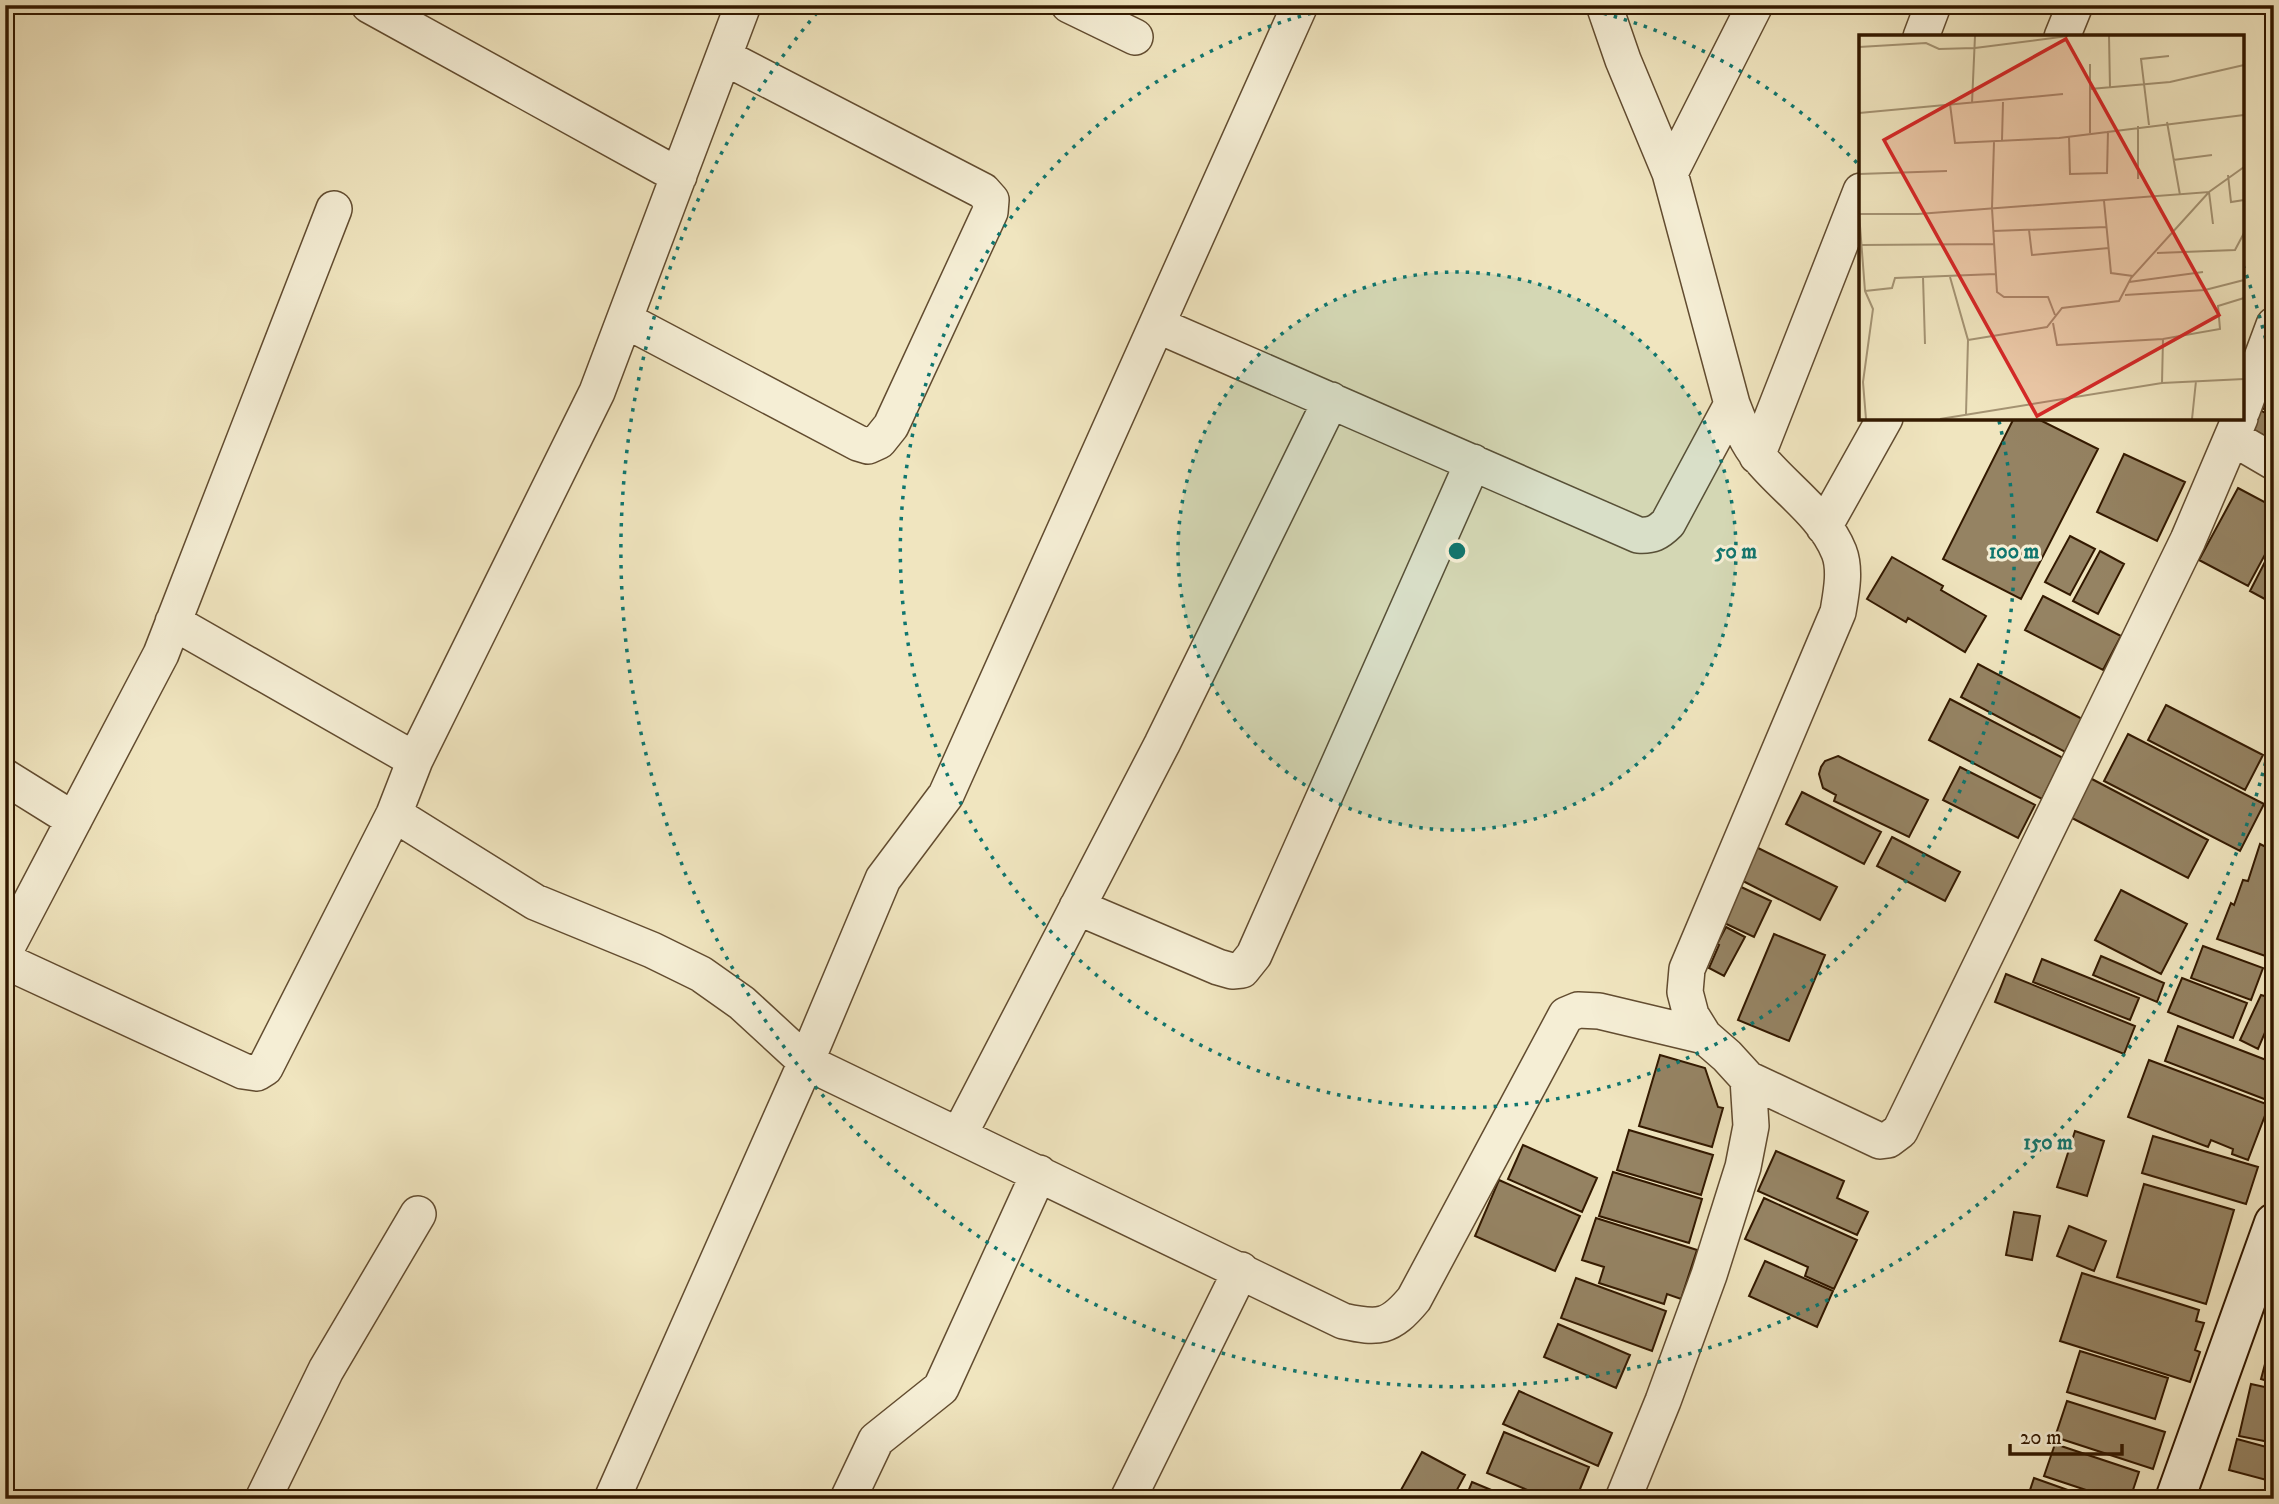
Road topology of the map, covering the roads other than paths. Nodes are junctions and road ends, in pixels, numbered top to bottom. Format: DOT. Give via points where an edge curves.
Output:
graph roads {
  1 [pos="743,5"];
  2 [pos="1069,5"];
  3 [pos="1300,5"];
  4 [pos="1604,5"];
  5 [pos="1755,5"];
  6 [pos="1933,5"];
  7 [pos="2075,5"];
  8 [pos="390,10"];
  9 [pos="1922,35"];
  10 [pos="2063,35"];
  11 [pos="1135,37"];
  12 [pos="724,57"];
  13 [pos="1670,173"];
  14 [pos="679,176"];
  15 [pos="1859,196"];
  16 [pos="334,209"];
  17 [pos="625,320"];
  18 [pos="1157,324"];
  19 [pos="2274,325"];
  20 [pos="1331,400"];
  21 [pos="1732,404"];
  22 [pos="2244,407"];
  23 [pos="1884,420"];
  24 [pos="2238,423"];
  25 [pos="1757,456"];
  26 [pos="1473,462"];
  27 [pos="2274,462"];
  28 [pos="1824,527"];
  29 [pos="173,622"];
  30 [pos="415,760"];
  31 [pos="5,777"];
  32 [pos="394,814"];
  33 [pos="74,820"];
  34 [pos="1077,907"];
  35 [pos="5,951"];
  36 [pos="5,961"];
  37 [pos="1704,1036"];
  38 [pos="806,1062"];
  39 [pos="1748,1079"];
  40 [pos="959,1135"];
  41 [pos="1039,1173"];
  42 [pos="418,1214"];
  43 [pos="2274,1223"];
  44 [pos="1241,1270"];
  45 [pos="262,1499"];
  46 [pos="612,1499"];
  47 [pos="848,1499"];
  48 [pos="1128,1499"];
  49 [pos="1623,1499"];
  50 [pos="2175,1499"];
  1 -- 12 [label="street"];
  2 -- 11 [label="street"];
  3 -- 18 [label="street"];
  4 -- 13 [label="street"];
  5 -- 13 [label="street"];
  6 -- 9 [label="street"];
  7 -- 10 [label="street"];
  8 -- 14 [label="street"];
  12 -- 14 [label="street"];
  12 -- 17 [label="street" via="983,191 991,200 990,212 891,426 879,442 868,446"];
  13 -- 21 [label="street"];
  14 -- 17 [label="street"];
  15 -- 25 [label="street"];
  16 -- 29 [label="street"];
  17 -- 30 [label="street" via="597,393"];
  18 -- 20 [label="street"];
  18 -- 38 [label="street" via="946,795 883,879"];
  19 -- 22 [label="street"];
  20 -- 26 [label="street"];
  20 -- 34 [label="street"];
  21 -- 25 [label="street"];
  21 -- 26 [label="street" via="1668,523 1649,536"];
  23 -- 28 [label="street"];
  24 -- 27 [label="street"];
  24 -- 39 [label="street" via="2188,540 1900,1131 1880,1141"];
  25 -- 28 [label="street"];
  26 -- 34 [label="street" via="1254,955 1242,970 1218,967"];
  28 -- 37 [label="street" via="1840,554 1843,585 1838,612 1688,969 1685,992 1691,1015"];
  29 -- 30 [label="street"];
  29 -- 33 [label="street" via="161,654"];
  30 -- 32 [label="street"];
  31 -- 33 [label="street"];
  32 -- 36 [label="street" via="265,1068 257,1073 243,1071"];
  32 -- 38 [label="street" via="535,902 701,974 742,1003"];
  33 -- 35 [label="street"];
  34 -- 40 [label="street"];
  37 -- 39 [label="street"];
  37 -- 44 [label="street" via="1599,1011 1577,1010 1566,1015 1414,1299 1399,1316 1378,1326 1343,1321"];
  38 -- 40 [label="street"];
  38 -- 46 [label="street"];
  39 -- 49 [label="street" via="1751,1126 1743,1167 1709,1275"];
  40 -- 41 [label="street"];
  41 -- 44 [label="street"];
  41 -- 47 [label="street" via="941,1388 876,1440"];
  42 -- 45 [label="street" via="326,1370"];
  43 -- 50 [label="street"];
  44 -- 48 [label="street"];
}
